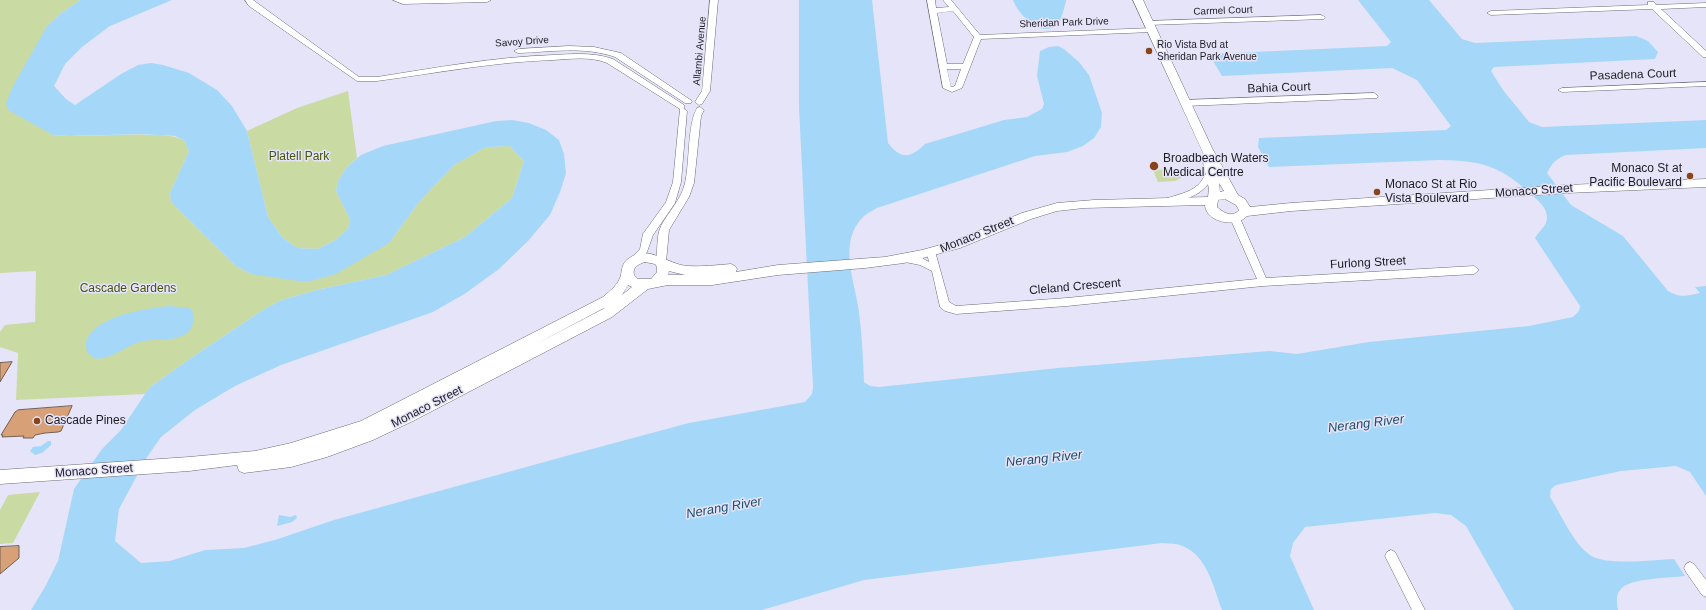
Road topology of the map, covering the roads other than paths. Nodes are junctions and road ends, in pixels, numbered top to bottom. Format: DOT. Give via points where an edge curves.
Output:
graph roads {
  1 [pos="249,0"];
  2 [pos="397,0"];
  3 [pos="487,0"];
  4 [pos="714,0"];
  5 [pos="931,0"];
  6 [pos="947,0"];
  7 [pos="1138,0"];
  8 [pos="1646,0"];
  9 [pos="1706,5"];
  10 [pos="1653,6"];
  11 [pos="954,9"];
  12 [pos="933,11"];
  13 [pos="1491,13"];
  14 [pos="1321,17"];
  15 [pos="1150,26"];
  16 [pos="978,37"];
  17 [pos="1706,55"];
  18 [pos="943,66"];
  19 [pos="967,67"];
  20 [pos="346,70"];
  21 [pos="1706,84"];
  22 [pos="1562,90"];
  23 [pos="673,91"];
  24 [pos="664,96"];
  25 [pos="1374,96"];
  26 [pos="688,101"];
  27 [pos="1185,103"];
  28 [pos="700,106"];
  29 [pos="682,109"];
  30 [pos="1206,148"];
  31 [pos="1211,174"];
  32 [pos="1706,183"];
  33 [pos="1168,201"];
  34 [pos="1136,203"];
  35 [pos="1213,203"];
  36 [pos="1239,208"];
  37 [pos="932,253"];
  38 [pos="900,259"];
  39 [pos="633,262"];
  40 [pos="662,263"];
  41 [pos="934,269"];
  42 [pos="769,270"];
  43 [pos="1474,270"];
  44 [pos="627,276"];
  45 [pos="1263,282"];
  46 [pos="650,283"];
  47 [pos="584,318"];
  48 [pos="0,477"];
  49 [pos="1391,556"];
  50 [pos="1690,568"];
  51 [pos="1706,591"];
  52 [pos="1419,610"];
  1 -- 20 [label="street, Savoy Drive"];
  2 -- 3 [label="street"];
  4 -- 28 [label="street, Allambi Avenue" via="706,91"];
  5 -- 12 [label="street"];
  6 -- 11 [label="street"];
  7 -- 15 [label="street"];
  8 -- 10 [label="street"];
  9 -- 10 [label="street"];
  10 -- 13 [label="street"];
  10 -- 17 [label="street"];
  11 -- 12 [label="street"];
  11 -- 16 [label="street"];
  12 -- 18 [label="street"];
  14 -- 15 [label="street, Carmel Court"];
  15 -- 16 [label="street, Sheridan Park Drive"];
  15 -- 27 [label="street"];
  16 -- 19 [label="street"];
  18 -- 19 [label="street"];
  18 -- 19 [label="street" via="947,88 952,90 958,88"];
  20 -- 23 [label="street, Savoy Drive" via="368,75 513,52 606,50"];
  20 -- 24 [label="street, Savoy Drive" via="357,79 367,80 511,58 600,57"];
  21 -- 22 [label="street, Pasadena Court"];
  23 -- 24 [label="street"];
  23 -- 26 [label="street, Savoy Drive"];
  24 -- 29 [label="street, Savoy Drive"];
  25 -- 27 [label="street, Bahia Court"];
  26 -- 28 [label="street"];
  26 -- 29 [label="street"];
  27 -- 30 [label="street"];
  28 -- 29 [label="street" via="690,113"];
  28 -- 40 [label="street" via="690,178 683,202 666,226 661,247"];
  29 -- 39 [label="street" via="677,182 674,192 648,234 644,250"];
  30 -- 31 [label="street"];
  30 -- 36 [label="street"];
  31 -- 33 [label="street" via="1202,187 1193,193"];
  31 -- 35 [label="street" via="1215,190"];
  32 -- 36 [label="street, Monaco Street"];
  33 -- 34 [label="street, Monaco Street"];
  33 -- 35 [label="street, Monaco Street"];
  34 -- 35 [label="street, Monaco Street"];
  34 -- 37 [label="street, Monaco Street" via="1074,205 1041,211"];
  35 -- 36 [label="street, Monaco Street" via="1220,196"];
  35 -- 36 [label="street" via="1223,217"];
  36 -- 45 [label="street"];
  37 -- 38 [label="street, Monaco Street"];
  37 -- 41 [label="street, Cleland Crescent"];
  38 -- 41 [label="street" via="915,260"];
  38 -- 42 [label="street, Monaco Street"];
  39 -- 40 [label="street" via="651,257"];
  39 -- 44 [label="street"];
  40 -- 42 [label="street, Monaco Street" via="692,271"];
  40 -- 46 [label="street" via="662,276"];
  41 -- 45 [label="street, Cleland Crescent" via="944,304 956,310 1067,302"];
  42 -- 46 [label="street, Monaco Street" via="712,280"];
  43 -- 45 [label="street, Furlong Street"];
  44 -- 46 [label="street" via="637,284"];
  44 -- 47 [label="street, Monaco Street" via="617,292"];
  46 -- 47 [label="street, Monaco Street" via="607,313"];
  47 -- 48 [label="street, Monaco Street" via="408,417 368,436 291,461 249,466 189,464"];
  49 -- 52 [label="street"];
  50 -- 51 [label="street"];
}
